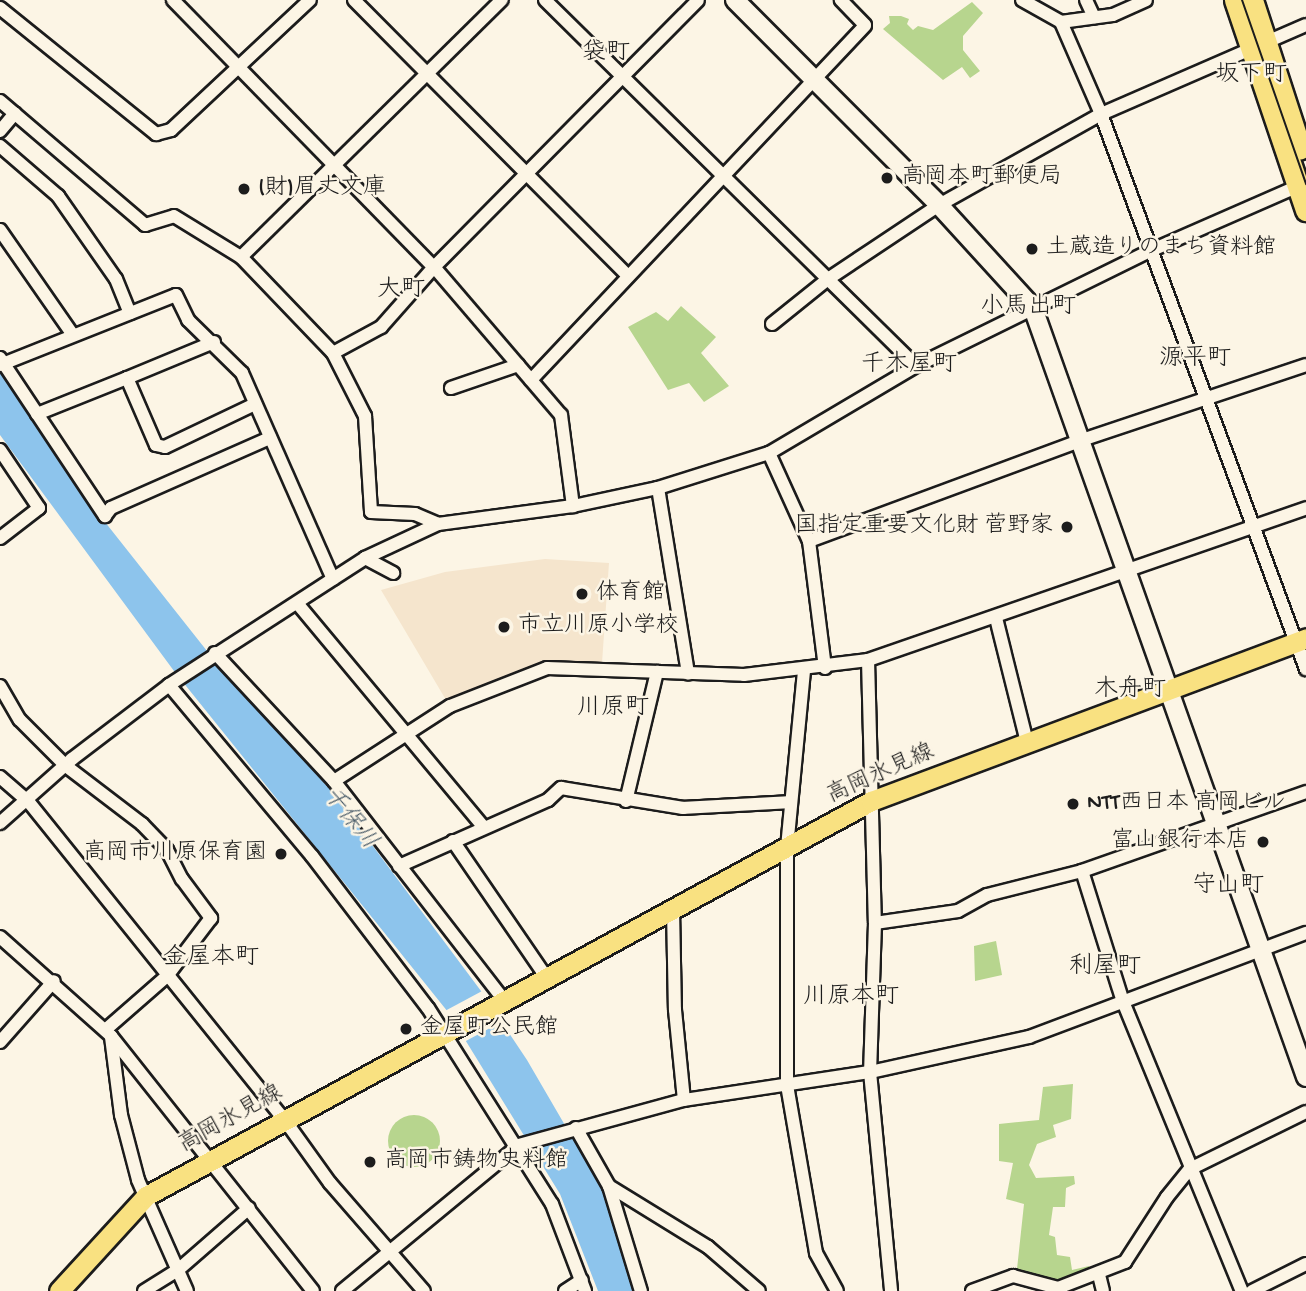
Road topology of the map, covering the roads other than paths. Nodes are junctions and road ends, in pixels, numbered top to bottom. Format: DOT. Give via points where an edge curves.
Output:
graph roads {
  1 [pos="173,0"];
  2 [pos="310,0"];
  3 [pos="354,0"];
  4 [pos="502,0"];
  5 [pos="545,0"];
  6 [pos="698,0"];
  7 [pos="735,0"];
  8 [pos="841,0"];
  9 [pos="1022,0"];
  10 [pos="1086,0"];
  11 [pos="1146,0"];
  12 [pos="1236,0"];
  13 [pos="1252,0"];
  14 [pos="0,8"];
  15 [pos="1094,17"];
  16 [pos="1061,22"];
  17 [pos="1306,25"];
  18 [pos="1258,43"];
  19 [pos="239,70"];
  20 [pos="428,74"];
  21 [pos="620,77"];
  22 [pos="815,79"];
  23 [pos="0,101"];
  24 [pos="15,113"];
  25 [pos="1101,114"];
  26 [pos="0,131"];
  27 [pos="0,145"];
  28 [pos="1306,163"];
  29 [pos="334,167"];
  30 [pos="528,172"];
  31 [pos="721,174"];
  32 [pos="1303,184"];
  33 [pos="939,205"];
  34 [pos="1306,210"];
  35 [pos="0,230"];
  36 [pos="1152,250"];
  37 [pos="241,257"];
  38 [pos="434,267"];
  39 [pos="627,275"];
  40 [pos="828,279"];
  41 [pos="1033,308"];
  42 [pos="130,313"];
  43 [pos="772,324"];
  44 [pos="73,335"];
  45 [pos="214,342"];
  46 [pos="333,353"];
  47 [pos="1,362"];
  48 [pos="519,365"];
  49 [pos="1306,365"];
  50 [pos="916,366"];
  51 [pos="127,379"];
  52 [pos="531,380"];
  53 [pos="451,388"];
  54 [pos="1207,399"];
  55 [pos="255,404"];
  56 [pos="37,414"];
  57 [pos="270,438"];
  58 [pos="1079,441"];
  59 [pos="0,450"];
  60 [pos="769,453"];
  61 [pos="658,488"];
  62 [pos="573,506"];
  63 [pos="1306,508"];
  64 [pos="438,524"];
  65 [pos="1253,525"];
  66 [pos="0,538"];
  67 [pos="809,541"];
  68 [pos="365,558"];
  69 [pos="1123,568"];
  70 [pos="393,573"];
  71 [pos="333,579"];
  72 [pos="297,603"];
  73 [pos="996,618"];
  74 [pos="1301,640"];
  75 [pos="215,653"];
  76 [pos="868,660"];
  77 [pos="825,668"];
  78 [pos="1306,669"];
  79 [pos="804,671"];
  80 [pos="657,672"];
  81 [pos="688,674"];
  82 [pos="171,683"];
  83 [pos="0,686"];
  84 [pos="1167,691"];
  85 [pos="410,734"];
  86 [pos="1027,742"];
  87 [pos="66,766"];
  88 [pos="0,777"];
  89 [pos="334,781"];
  90 [pos="1306,792"];
  91 [pos="28,801"];
  92 [pos="626,801"];
  93 [pos="871,801"];
  94 [pos="791,802"];
  95 [pos="0,823"];
  96 [pos="1213,824"];
  97 [pos="483,826"];
  98 [pos="453,841"];
  99 [pos="787,847"];
  100 [pos="399,866"];
  101 [pos="1082,871"];
  102 [pos="673,909"];
  103 [pos="875,923"];
  104 [pos="1306,933"];
  105 [pos="0,937"];
  106 [pos="1258,949"];
  107 [pos="167,976"];
  108 [pos="546,977"];
  109 [pos="54,981"];
  110 [pos="1122,999"];
  111 [pos="500,1000"];
  112 [pos="449,1030"];
  113 [pos="108,1033"];
  114 [pos="0,1042"];
  115 [pos="870,1072"];
  116 [pos="1306,1077"];
  117 [pos="787,1085"];
  118 [pos="684,1100"];
  119 [pos="1306,1112"];
  120 [pos="284,1119"];
  121 [pos="574,1129"];
  122 [pos="521,1144"];
  123 [pos="211,1159"];
  124 [pos="1190,1170"];
  125 [pos="609,1186"];
  126 [pos="146,1196"];
  127 [pos="249,1208"];
  128 [pos="389,1249"];
  129 [pos="1306,1264"];
  130 [pos="178,1270"];
  131 [pos="1099,1275"];
  132 [pos="583,1286"];
  133 [pos="306,1289"];
  134 [pos="59,1291"];
  135 [pos="145,1291"];
  136 [pos="187,1291"];
  137 [pos="342,1291"];
  138 [pos="424,1291"];
  139 [pos="565,1291"];
  140 [pos="641,1291"];
  141 [pos="759,1291"];
  142 [pos="837,1291"];
  143 [pos="891,1291"];
  144 [pos="972,1291"];
  145 [pos="1103,1291"];
  146 [pos="1242,1291"];
  147 [pos="1251,1291"];
  1 -- 19 [label="street"];
  2 -- 19 [label="street"];
  3 -- 20 [label="street"];
  4 -- 20 [label="street"];
  5 -- 21 [label="street"];
  6 -- 21 [label="street"];
  7 -- 22 [label="street"];
  8 -- 22 [label="street" via="865,25"];
  9 -- 16 [label="street"];
  10 -- 15 [label="street"];
  11 -- 15 [label="street"];
  12 -- 18 [label="highway"];
  13 -- 18 [label="highway"];
  14 -- 19 [label="street" via="156,134 171,130"];
  15 -- 16 [label="street"];
  16 -- 25 [label="street"];
  17 -- 18 [label="street"];
  18 -- 25 [label="street"];
  18 -- 28 [label="highway"];
  18 -- 32 [label="highway"];
  19 -- 29 [label="street"];
  20 -- 29 [label="street"];
  20 -- 30 [label="street"];
  21 -- 30 [label="street"];
  21 -- 31 [label="street"];
  22 -- 31 [label="street"];
  22 -- 33 [label="street"];
  23 -- 24 [label="street"];
  24 -- 26 [label="street"];
  24 -- 37 [label="street" via="145,225 174,216"];
  25 -- 33 [label="street"];
  25 -- 36 [label="street"];
  27 -- 42 [label="street" via="58,196 116,279"];
  29 -- 37 [label="street"];
  29 -- 38 [label="street"];
  30 -- 38 [label="street"];
  30 -- 39 [label="street"];
  31 -- 39 [label="street"];
  31 -- 40 [label="street"];
  32 -- 34 [label="highway"];
  32 -- 36 [label="street"];
  33 -- 40 [label="street"];
  33 -- 41 [label="street"];
  35 -- 44 [label="street"];
  36 -- 41 [label="street"];
  36 -- 54 [label="street"];
  37 -- 46 [label="street"];
  38 -- 46 [label="street" via="381,327"];
  38 -- 48 [label="street"];
  39 -- 52 [label="street"];
  40 -- 43 [label="street"];
  40 -- 50 [label="street"];
  41 -- 50 [label="street"];
  41 -- 58 [label="street"];
  42 -- 44 [label="street"];
  42 -- 45 [label="street" via="176,295 188,320"];
  44 -- 47 [label="street"];
  45 -- 51 [label="street"];
  45 -- 55 [label="street" via="242,373"];
  46 -- 64 [label="street" via="365,416 371,512 415,514"];
  47 -- 56 [label="street"];
  48 -- 52 [label="street"];
  48 -- 53 [label="street"];
  49 -- 54 [label="street"];
  50 -- 60 [label="street"];
  51 -- 55 [label="street" via="156,445 165,447"];
  51 -- 56 [label="street"];
  52 -- 62 [label="street" via="561,415"];
  54 -- 58 [label="street"];
  54 -- 65 [label="street"];
  55 -- 57 [label="street"];
  56 -- 57 [label="street" via="106,516 111,509"];
  57 -- 71 [label="street"];
  58 -- 67 [label="street"];
  58 -- 69 [label="street"];
  59 -- 66 [label="street" via="39,508"];
  60 -- 61 [label="street"];
  60 -- 67 [label="street"];
  61 -- 62 [label="street"];
  61 -- 81 [label="street"];
  62 -- 64 [label="street"];
  63 -- 65 [label="street"];
  64 -- 68 [label="street"];
  65 -- 69 [label="street"];
  65 -- 74 [label="street"];
  67 -- 77 [label="street"];
  68 -- 70 [label="street"];
  68 -- 71 [label="street"];
  69 -- 73 [label="street"];
  69 -- 84 [label="street"];
  71 -- 72 [label="street"];
  72 -- 75 [label="street"];
  72 -- 85 [label="street"];
  73 -- 76 [label="street"];
  73 -- 86 [label="street"];
  74 -- 78 [label="street"];
  74 -- 84 [label="main road, 高岡氷見線"];
  75 -- 82 [label="street"];
  75 -- 89 [label="street"];
  76 -- 77 [label="street"];
  76 -- 93 [label="street"];
  77 -- 79 [label="street"];
  79 -- 81 [label="street"];
  79 -- 94 [label="street"];
  80 -- 81 [label="street"];
  80 -- 85 [label="street" via="547,668 450,706"];
  80 -- 92 [label="street"];
  82 -- 87 [label="street"];
  82 -- 112 [label="street"];
  83 -- 87 [label="street" via="20,720"];
  84 -- 86 [label="main road, 高岡氷見線"];
  84 -- 96 [label="street"];
  85 -- 89 [label="street"];
  85 -- 97 [label="street"];
  86 -- 93 [label="main road, 高岡氷見線"];
  87 -- 91 [label="street"];
  87 -- 107 [label="street" via="131,815 167,850 211,918"];
  88 -- 91 [label="street"];
  89 -- 100 [label="street"];
  90 -- 96 [label="street"];
  91 -- 95 [label="street"];
  91 -- 107 [label="street"];
  92 -- 94 [label="street" via="683,808"];
  92 -- 97 [label="street" via="561,788 548,800"];
  93 -- 99 [label="main road, 高岡氷見線"];
  93 -- 103 [label="street"];
  94 -- 99 [label="street"];
  96 -- 101 [label="street"];
  96 -- 106 [label="street"];
  97 -- 98 [label="street"];
  98 -- 100 [label="street"];
  98 -- 108 [label="street"];
  99 -- 102 [label="main road, 高岡氷見線"];
  99 -- 117 [label="street"];
  100 -- 111 [label="street"];
  101 -- 103 [label="street" via="987,895 958,911"];
  101 -- 110 [label="street"];
  102 -- 108 [label="main road, 高岡氷見線"];
  102 -- 118 [label="street" via="675,1010"];
  103 -- 115 [label="street"];
  104 -- 106 [label="street"];
  105 -- 109 [label="street"];
  106 -- 110 [label="street"];
  106 -- 116 [label="street"];
  107 -- 113 [label="street"];
  107 -- 120 [label="street"];
  108 -- 111 [label="main road, 高岡氷見線"];
  109 -- 113 [label="street"];
  109 -- 114 [label="street"];
  110 -- 115 [label="street" via="1028,1037"];
  110 -- 124 [label="street"];
  111 -- 112 [label="main road, 高岡氷見線"];
  112 -- 120 [label="main road, 高岡氷見線"];
  112 -- 122 [label="street"];
  113 -- 123 [label="street"];
  113 -- 126 [label="street" via="121,1115"];
  115 -- 117 [label="street"];
  115 -- 143 [label="street"];
  117 -- 118 [label="street"];
  117 -- 142 [label="street" via="816,1253"];
  118 -- 121 [label="street"];
  119 -- 124 [label="street"];
  120 -- 123 [label="main road, 高岡氷見線"];
  120 -- 128 [label="street" via="330,1183"];
  121 -- 122 [label="street"];
  121 -- 125 [label="street"];
  122 -- 128 [label="street"];
  122 -- 132 [label="street" via="552,1204"];
  123 -- 126 [label="main road, 高岡氷見線"];
  123 -- 127 [label="street"];
  124 -- 131 [label="street" via="1125,1262"];
  124 -- 146 [label="street"];
  125 -- 140 [label="street"];
  125 -- 141 [label="street" via="708,1247"];
  126 -- 130 [label="street"];
  126 -- 134 [label="main road, 高岡氷見線"];
  127 -- 130 [label="street"];
  127 -- 133 [label="street"];
  128 -- 137 [label="street"];
  128 -- 138 [label="street"];
  129 -- 147 [label="street"];
  130 -- 135 [label="street"];
  130 -- 136 [label="street"];
  131 -- 144 [label="street" via="1058,1288 1013,1276"];
  131 -- 145 [label="street"];
  132 -- 139 [label="street"];
}
